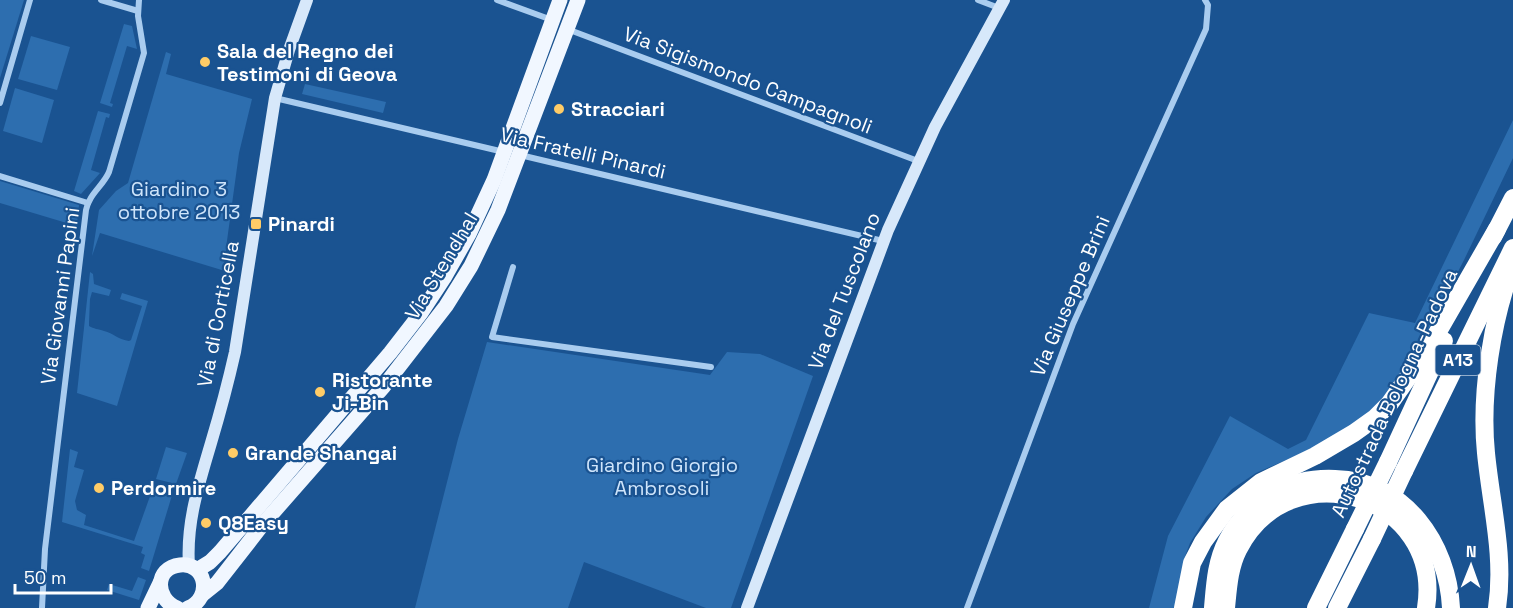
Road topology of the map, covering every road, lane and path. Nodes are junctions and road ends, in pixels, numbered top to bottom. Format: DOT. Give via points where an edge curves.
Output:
graph roads {
  1 [pos="30,0"];
  2 [pos="101,0"];
  3 [pos="139,0"];
  4 [pos="307,0"];
  5 [pos="497,0"];
  6 [pos="560,0"];
  7 [pos="578,0"];
  8 [pos="978,0"];
  9 [pos="1205,0"];
  10 [pos="1002,4"];
  11 [pos="138,11"];
  12 [pos="552,20"];
  13 [pos="566,29"];
  14 [pos="275,98"];
  15 [pos="0,103"];
  16 [pos="504,152"];
  17 [pos="520,155"];
  18 [pos="918,161"];
  19 [pos="0,176"];
  20 [pos="1513,198"];
  21 [pos="88,203"];
  22 [pos="1497,229"];
  23 [pos="884,241"];
  24 [pos="1513,248"];
  25 [pos="1513,264"];
  26 [pos="513,267"];
  27 [pos="711,367"];
  28 [pos="1396,466"];
  29 [pos="188,545"];
  30 [pos="215,557"];
  31 [pos="193,568"];
  32 [pos="160,584"];
  33 [pos="202,595"];
  34 [pos="42,608"];
  35 [pos="148,608"];
  36 [pos="177,608"];
  37 [pos="188,608"];
  38 [pos="747,608"];
  39 [pos="967,608"];
  40 [pos="1183,608"];
  41 [pos="1213,608"];
  42 [pos="1226,608"];
  43 [pos="1317,608"];
  44 [pos="1337,608"];
  45 [pos="1426,608"];
  46 [pos="1451,608"];
  47 [pos="1497,608"];
  1 -- 15 [label="street"];
  2 -- 11 [label="street"];
  3 -- 11 [label="street, Via Giovanni Papini"];
  4 -- 14 [label="street, Via di Corticella"];
  5 -- 12 [label="street"];
  6 -- 12 [label="main road, Via Stendhal"];
  7 -- 13 [label="main road, Via Stendhal"];
  8 -- 10 [label="street"];
  9 -- 39 [label="street, Via Giuseppe Brini" via="1206,29 1073,324"];
  10 -- 18 [label="street, Via del Tuscolano"];
  11 -- 21 [label="street, Via Giovanni Papini" via="144,53 110,172"];
  12 -- 16 [label="main road, Via Stendhal"];
  13 -- 17 [label="main road, Via Stendhal"];
  13 -- 18 [label="street, Via Sigismondo Campagnoli"];
  14 -- 16 [label="street, Via Fratelli Pinardi"];
  14 -- 29 [label="street, Via di Corticella" via="235,352 192,505"];
  16 -- 17 [label="street, Via Fratelli Pinardi"];
  16 -- 30 [label="main road, Via Stendhal" via="469,234 421,313"];
  17 -- 23 [label="street, Via Fratelli Pinardi"];
  17 -- 33 [label="main road, Via Stendhal" via="471,266 441,314 217,583"];
  18 -- 23 [label="street, Via del Tuscolano"];
  19 -- 21 [label="street"];
  20 -- 22 [label="highway, Autostrada Bologna-Padova / A13"];
  21 -- 34 [label="street, Via Giovanni Papini" via="45,549"];
  22 -- 28 [label="highway, Autostrada Bologna-Padova / A13"];
  22 -- 40 [label="highway" via="1428,349 1390,403 1345,438 1262,482 1227,509 1192,563"];
  23 -- 38 [label="street, Via del Tuscolano"];
  24 -- 28 [label="highway, Autostrada Bologna-Padova / A13"];
  25 -- 47 [label="highway" via="1497,320 1485,404 1486,452 1500,574"];
  26 -- 27 [label="street" via="492,337"];
  28 -- 43 [label="highway, Autostrada Bologna-Padova / A13, bridge" via="1355,529"];
  28 -- 44 [label="highway, Autostrada Bologna-Padova / A13, bridge" via="1372,539"];
  29 -- 30 [label="street" via="198,556"];
  29 -- 31 [label="street, Via di Corticella"];
  30 -- 31 [label="main road, Via Stendhal"];
  31 -- 32 [label="main road, Via Stendhal" via="170,568"];
  31 -- 33 [label="main road" via="203,579"];
  32 -- 35 [label="main road"];
  32 -- 36 [label="main road" via="165,601"];
  33 -- 37 [label="main road, Via Stendhal"];
  41 -- 46 [label="highway" via="1221,554 1245,516 1282,489 1331,479 1380,490 1416,517 1443,563"];
  42 -- 45 [label="highway" via="1233,564 1255,525 1285,503 1327,493 1370,502 1405,529 1425,570"];
}
